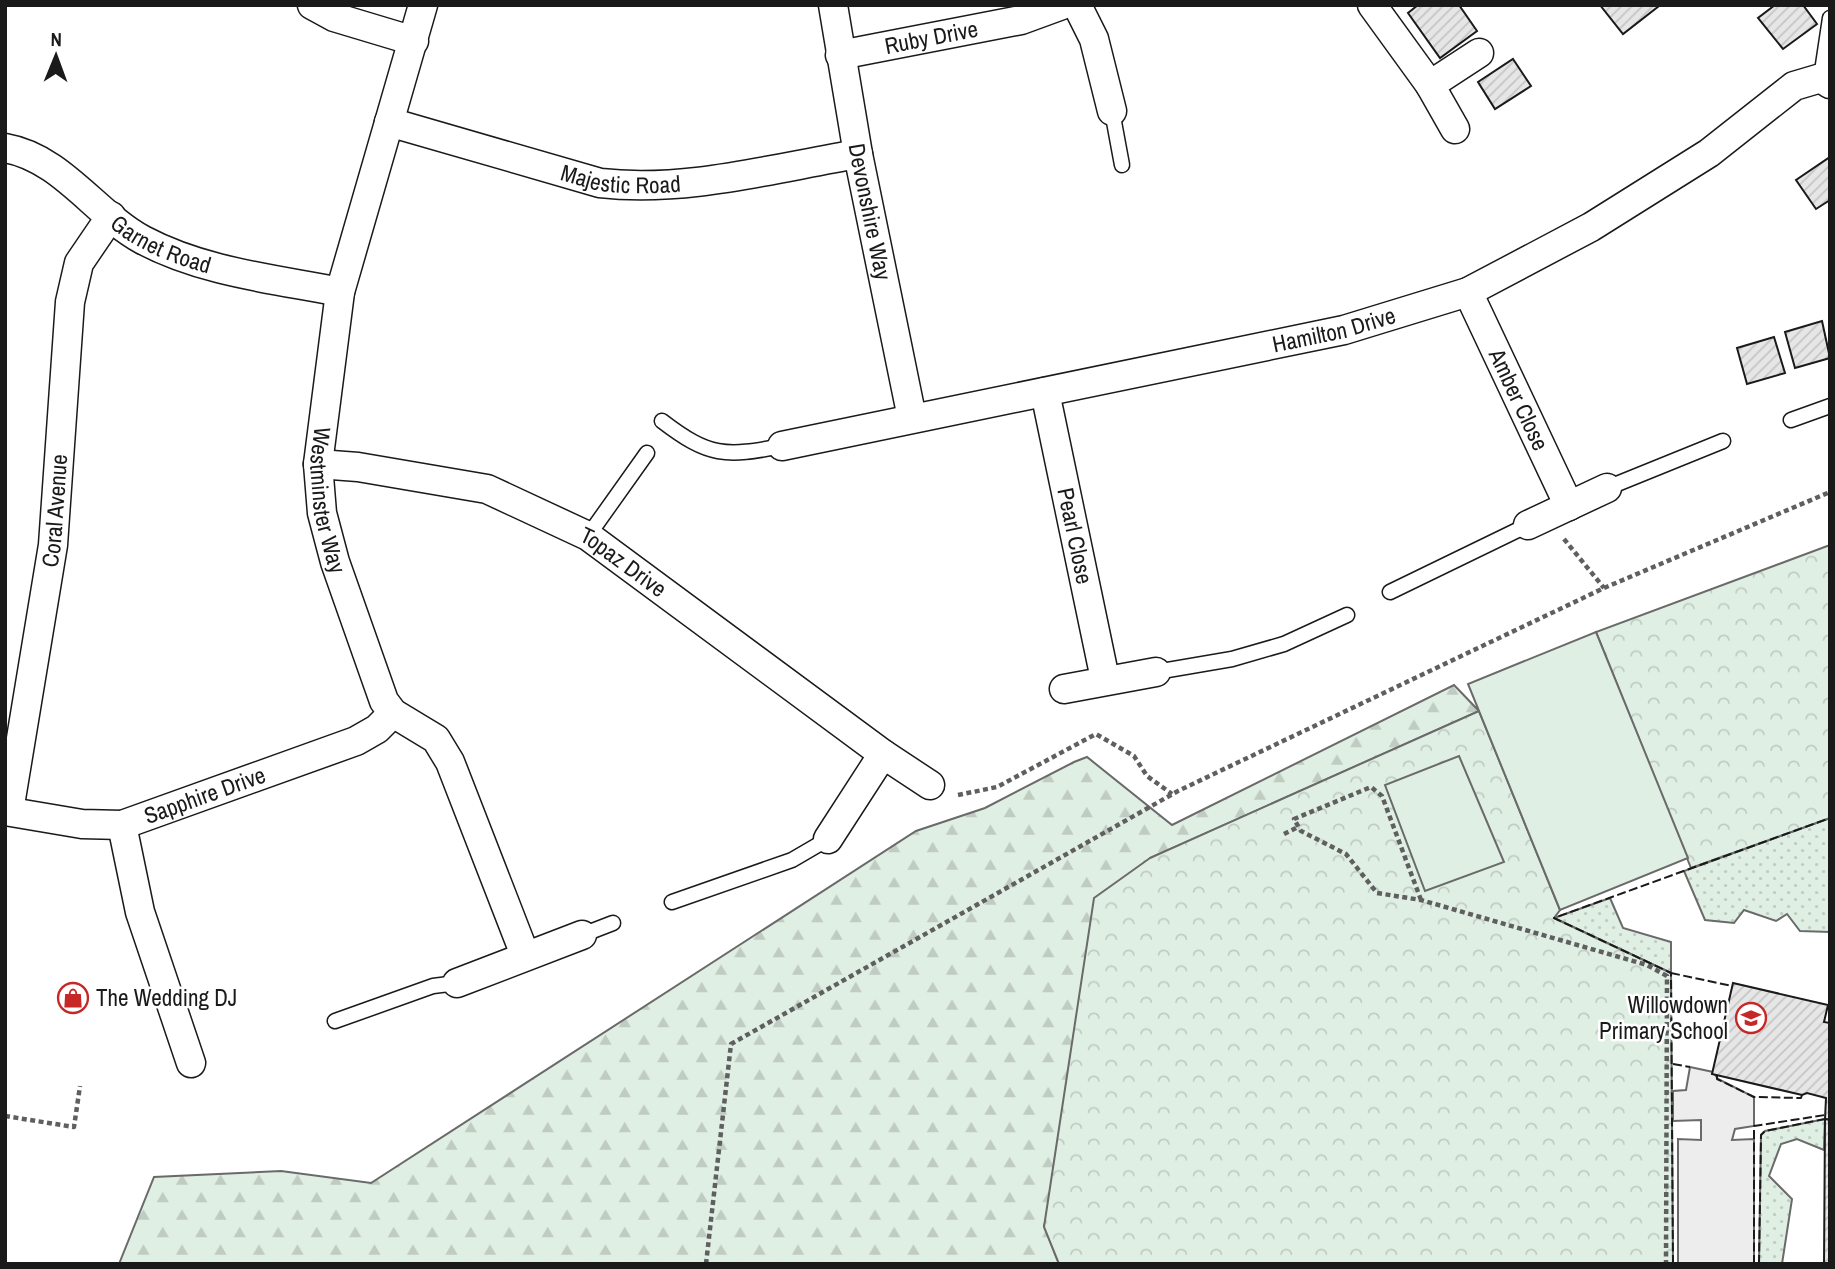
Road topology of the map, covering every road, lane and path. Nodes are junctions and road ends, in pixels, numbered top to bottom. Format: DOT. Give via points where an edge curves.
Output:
graph roads {
  1 [pos="312,5"];
  2 [pos="423,5"];
  3 [pos="833,5"];
  4 [pos="1372,5"];
  5 [pos="1064,6"];
  6 [pos="1830,18"];
  7 [pos="414,41"];
  8 [pos="1479,53"];
  9 [pos="840,55"];
  10 [pos="1825,81"];
  11 [pos="1430,85"];
  12 [pos="1112,111"];
  13 [pos="389,122"];
  14 [pos="1455,129"];
  15 [pos="5,148"];
  16 [pos="858,154"];
  17 [pos="1122,165"];
  18 [pos="111,216"];
  19 [pos="340,292"];
  20 [pos="1468,292"];
  21 [pos="1045,392"];
  22 [pos="1830,406"];
  23 [pos="912,418"];
  24 [pos="1791,420"];
  25 [pos="662,421"];
  26 [pos="1723,441"];
  27 [pos="782,446"];
  28 [pos="647,453"];
  29 [pos="318,464"];
  30 [pos="1607,488"];
  31 [pos="1830,492"];
  32 [pos="1548,516"];
  33 [pos="588,536"];
  34 [pos="1604,587"];
  35 [pos="1390,592"];
  36 [pos="1347,615"];
  37 [pos="1156,672"];
  38 [pos="1105,679"];
  39 [pos="1064,689"];
  40 [pos="393,713"];
  41 [pos="883,754"];
  42 [pos="930,785"];
  43 [pos="1172,794"];
  44 [pos="7,811"];
  45 [pos="122,825"];
  46 [pos="1298,827"];
  47 [pos="1284,834"];
  48 [pos="828,839"];
  49 [pos="1420,900"];
  50 [pos="672,902"];
  51 [pos="613,923"];
  52 [pos="582,935"];
  53 [pos="525,955"];
  54 [pos="457,983"];
  55 [pos="335,1021"];
  56 [pos="191,1063"];
  57 [pos="80,1086"];
  58 [pos="5,1116"];
  59 [pos="706,1264"];
  60 [pos="1666,1264"];
  1 -- 7 [label="street" via="334,17"];
  2 -- 7 [label="street, Westminster Way"];
  3 -- 9 [label="street, Devonshire Way"];
  4 -- 11 [label="street"];
  5 -- 9 [label="street, Ruby Drive" via="1021,20"];
  5 -- 12 [label="street, Ruby Drive" via="1094,39"];
  6 -- 10 [label="lane"];
  7 -- 13 [label="street, Westminster Way"];
  8 -- 11 [label="street"];
  9 -- 16 [label="street, Devonshire Way"];
  10 -- 20 [label="street, Hamilton Drive" via="1794,86 1709,153 1591,227"];
  11 -- 14 [label="street"];
  12 -- 17 [label="lane"];
  13 -- 16 [label="street, Majestic Road" via="600,183 633,187"];
  13 -- 19 [label="street, Westminster Way"];
  15 -- 18 [label="street, Garnet Road" via="20,151 61,174"];
  16 -- 23 [label="street, Devonshire Way"];
  18 -- 19 [label="street, Garnet Road" via="141,239 193,262"];
  18 -- 44 [label="street, Coral Avenue" via="79,263 70,302 53,545"];
  19 -- 29 [label="street, Westminster Way"];
  20 -- 21 [label="street, Hamilton Drive" via="1344,330"];
  20 -- 32 [label="street, Amber Close"];
  21 -- 23 [label="street, Hamilton Drive"];
  21 -- 38 [label="street, Pearl Close"];
  22 -- 24 [label="lane"];
  23 -- 27 [label="street, Hamilton Drive"];
  25 -- 27 [label="lane" via="713,452 739,454"];
  26 -- 30 [label="lane"];
  28 -- 33 [label="lane"];
  29 -- 33 [label="street, Topaz Drive" via="488,489"];
  29 -- 40 [label="street, Westminster Way" via="322,513 335,562 384,701"];
  30 -- 32 [label="street"];
  31 -- 34 [label="path"];
  32 -- 34 [label="path"];
  32 -- 35 [label="lane"];
  33 -- 41 [label="street, Topaz Drive"];
  34 -- 43 [label="path"];
  36 -- 37 [label="lane" via="1284,644"];
  37 -- 38 [label="street"];
  38 -- 39 [label="street"];
  40 -- 45 [label="street, Sapphire Drive" via="356,741"];
  40 -- 53 [label="street" via="436,739 450,762"];
  41 -- 42 [label="street, Topaz Drive"];
  41 -- 48 [label="street"];
  42 -- 43 [label="path" via="956,796 997,787 1096,734 1134,756 1147,776"];
  43 -- 59 [label="path" via="731,1044"];
  44 -- 45 [label="street, Sapphire Drive" via="82,824"];
  45 -- 56 [label="street" via="140,912"];
  46 -- 47 [label="path"];
  46 -- 49 [label="path" via="1346,854 1377,892"];
  46 -- 49 [label="path" via="1294,819 1371,787 1382,796"];
  48 -- 50 [label="lane" via="792,860"];
  49 -- 60 [label="path" via="1647,965 1667,976"];
  51 -- 52 [label="lane"];
  52 -- 53 [label="street"];
  53 -- 54 [label="street"];
  54 -- 55 [label="lane" via="433,986"];
  57 -- 58 [label="path" via="74,1127"];
}
